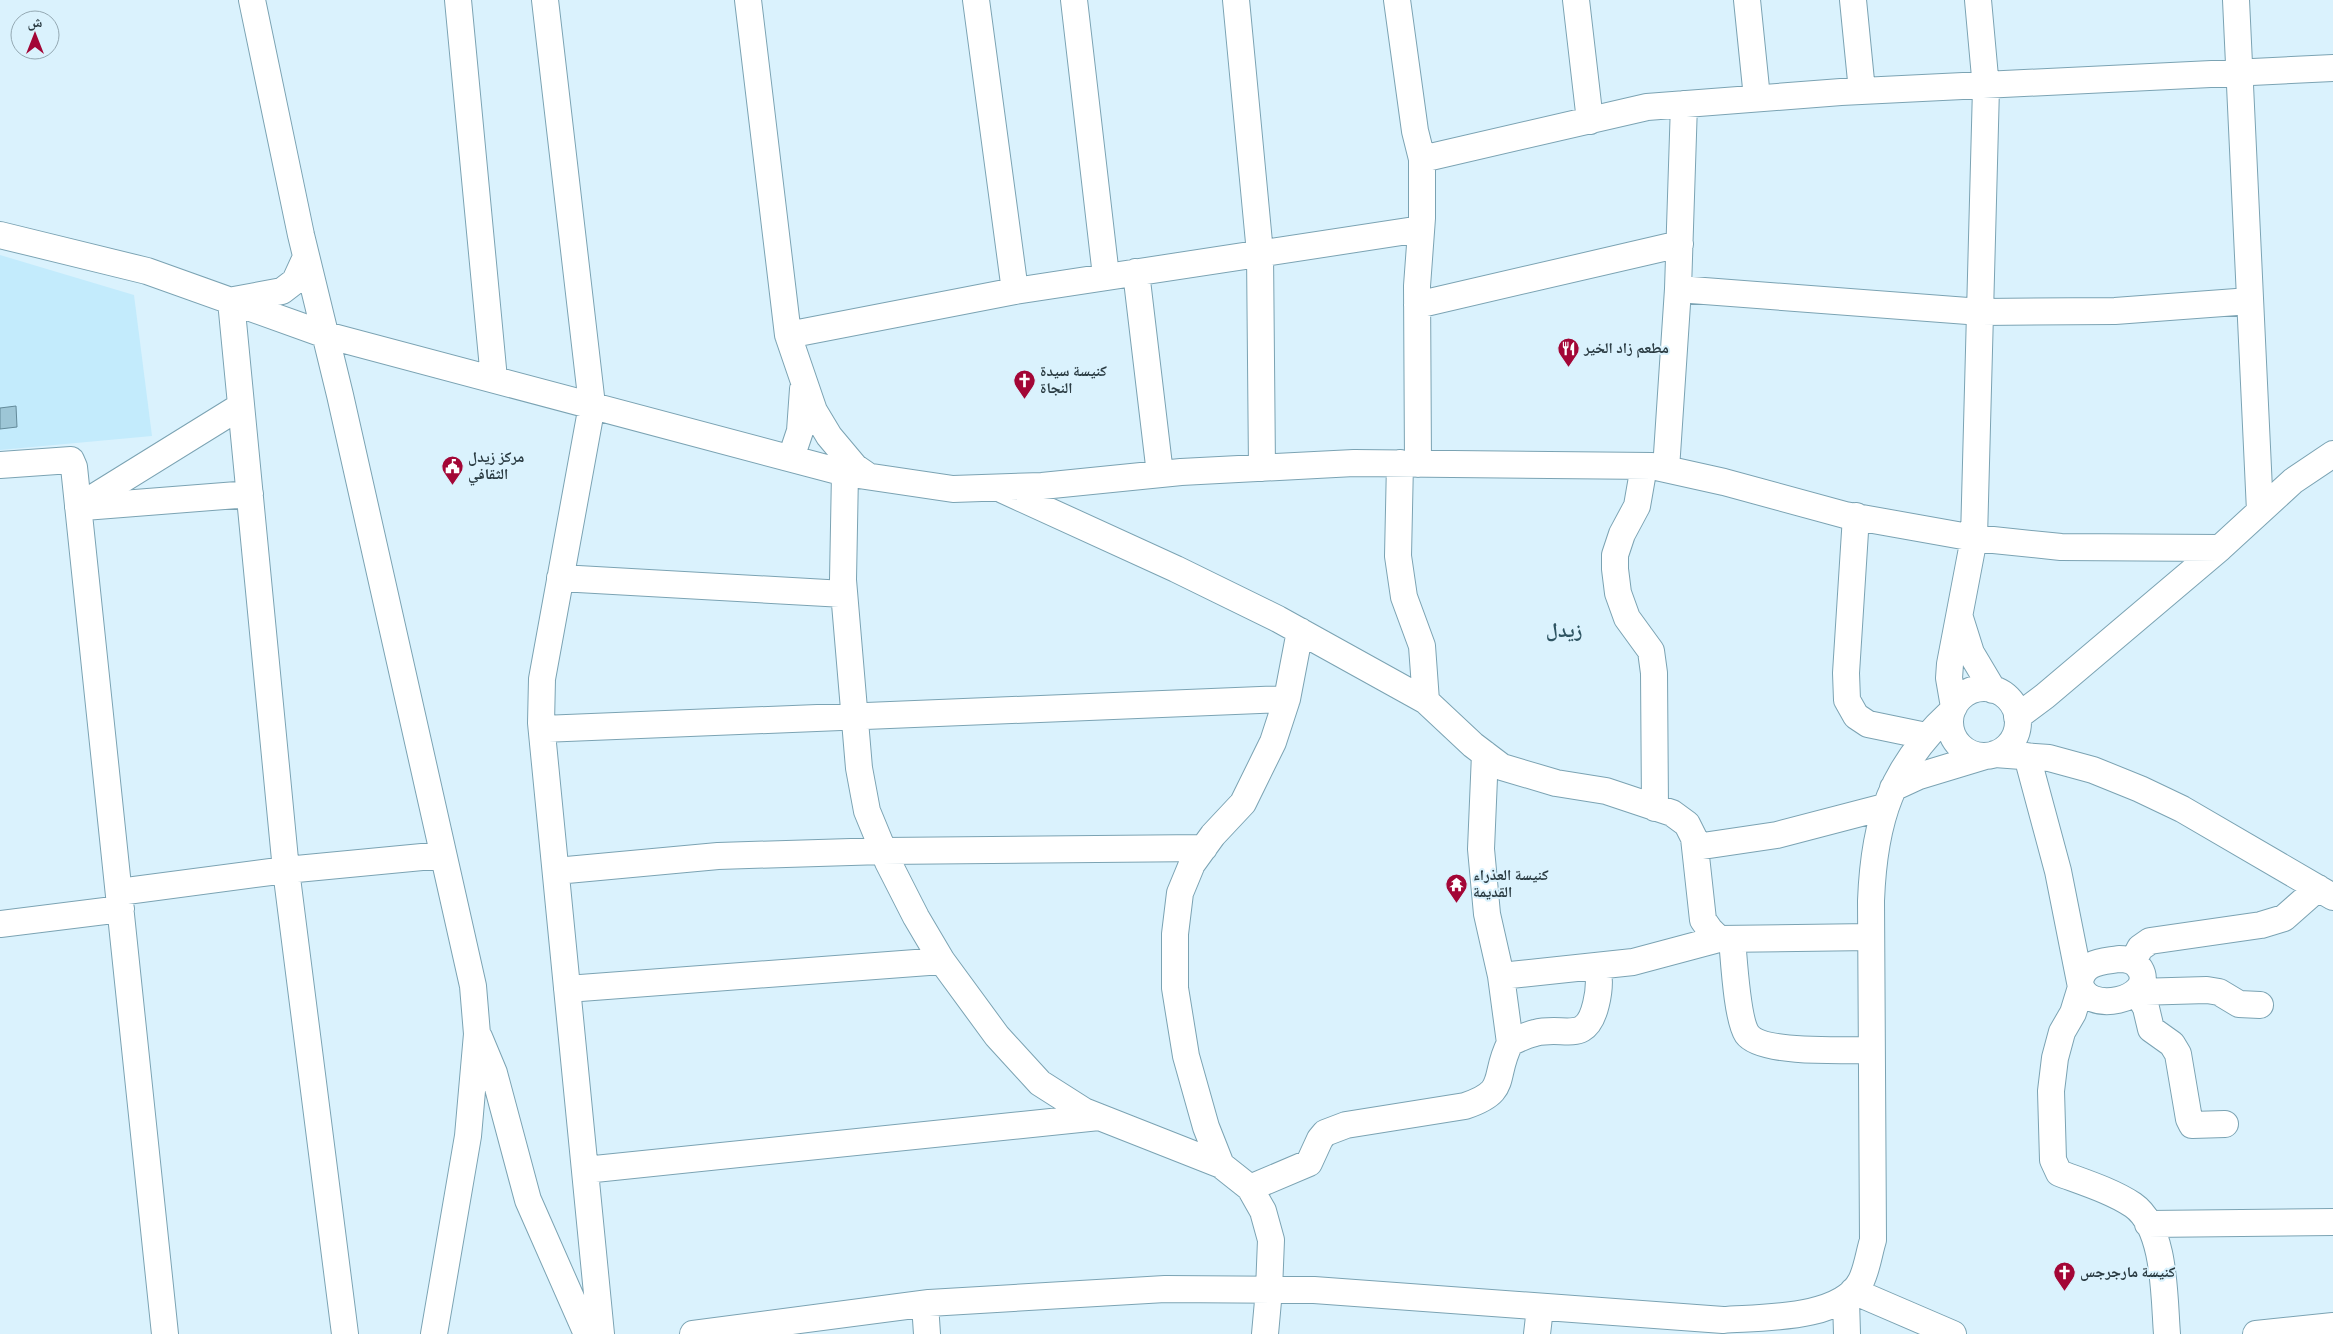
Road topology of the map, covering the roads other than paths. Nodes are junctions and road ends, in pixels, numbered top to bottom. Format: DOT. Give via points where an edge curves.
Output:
graph roads {
  1 [pos="252,0"];
  2 [pos="458,0"];
  3 [pos="545,0"];
  4 [pos="748,0"];
  5 [pos="976,0"];
  6 [pos="1074,0"];
  7 [pos="1236,0"];
  8 [pos="1397,0"];
  9 [pos="1576,0"];
  10 [pos="1747,0"];
  11 [pos="1853,0"];
  12 [pos="1978,0"];
  13 [pos="2236,0"];
  14 [pos="2333,68"];
  15 [pos="2239,73"];
  16 [pos="1985,84"];
  17 [pos="1862,91"];
  18 [pos="1757,98"];
  19 [pos="1684,104"];
  20 [pos="1590,121"];
  21 [pos="1422,159"];
  22 [pos="1421,229"];
  23 [pos="0,235"];
  24 [pos="1680,244"];
  25 [pos="1260,252"];
  26 [pos="306,257"];
  27 [pos="1136,272"];
  28 [pos="1106,276"];
  29 [pos="1678,289"];
  30 [pos="1015,291"];
  31 [pos="231,301"];
  32 [pos="2250,301"];
  33 [pos="1417,304"];
  34 [pos="1981,312"];
  35 [pos="326,335"];
  36 [pos="788,335"];
  37 [pos="494,378"];
  38 [pos="803,378"];
  39 [pos="592,405"];
  40 [pos="241,406"];
  41 [pos="2333,454"];
  42 [pos="791,458"];
  43 [pos="1409,464"];
  44 [pos="0,465"];
  45 [pos="1262,468"];
  46 [pos="1655,468"];
  47 [pos="1160,474"];
  48 [pos="856,475"];
  49 [pos="998,487"];
  50 [pos="250,494"];
  51 [pos="78,508"];
  52 [pos="2260,511"];
  53 [pos="1856,516"];
  54 [pos="1974,538"];
  55 [pos="2220,548"];
  56 [pos="560,578"];
  57 [pos="844,594"];
  58 [pos="1958,614"];
  59 [pos="1300,632"];
  60 [pos="2058,684"];
  61 [pos="1995,690"];
  62 [pos="1287,699"];
  63 [pos="1426,701"];
  64 [pos="1953,709"];
  65 [pos="854,716"];
  66 [pos="2017,723"];
  67 [pos="542,729"];
  68 [pos="1926,736"];
  69 [pos="1484,754"];
  70 [pos="1990,755"];
  71 [pos="2038,757"];
  72 [pos="1888,798"];
  73 [pos="1655,808"];
  74 [pos="1696,847"];
  75 [pos="1204,848"];
  76 [pos="883,851"];
  77 [pos="444,855"];
  78 [pos="286,870"];
  79 [pos="556,871"];
  80 [pos="2326,893"];
  81 [pos="120,901"];
  82 [pos="0,924"];
  83 [pos="1871,937"];
  84 [pos="1726,939"];
  85 [pos="942,961"];
  86 [pos="2134,962"];
  87 [pos="1596,966"];
  88 [pos="1501,976"];
  89 [pos="2081,984"];
  90 [pos="567,989"];
  91 [pos="2138,992"];
  92 [pos="2260,1005"];
  93 [pos="477,1034"];
  94 [pos="1510,1043"];
  95 [pos="1871,1050"];
  96 [pos="1101,1117"];
  97 [pos="2225,1124"];
  98 [pos="1221,1165"];
  99 [pos="585,1170"];
  100 [pos="1250,1188"];
  101 [pos="2333,1222"];
  102 [pos="2148,1224"];
  103 [pos="1269,1290"];
  104 [pos="1850,1295"];
  105 [pos="925,1304"];
  106 [pos="1540,1308"];
  107 [pos="1651,1325"];
  108 [pos="1749,1326"];
  109 [pos="2333,1326"];
  110 [pos="165,1334"];
  111 [pos="345,1334"];
  112 [pos="434,1334"];
  113 [pos="587,1334"];
  114 [pos="602,1334"];
  115 [pos="693,1334"];
  116 [pos="927,1334"];
  117 [pos="1265,1334"];
  118 [pos="1537,1334"];
  119 [pos="1848,1334"];
  120 [pos="1953,1334"];
  121 [pos="2167,1334"];
  122 [pos="2256,1334"];
  1 -- 26 [label="street"];
  2 -- 37 [label="street"];
  3 -- 39 [label="street"];
  4 -- 36 [label="street"];
  5 -- 30 [label="street"];
  6 -- 28 [label="street"];
  7 -- 25 [label="street"];
  8 -- 21 [label="street" via="1415,131"];
  9 -- 20 [label="street"];
  10 -- 18 [label="street"];
  11 -- 17 [label="street"];
  12 -- 16 [label="street"];
  13 -- 15 [label="street"];
  14 -- 15 [label="street"];
  15 -- 16 [label="street"];
  15 -- 32 [label="street"];
  16 -- 17 [label="street"];
  16 -- 34 [label="street"];
  17 -- 18 [label="street"];
  18 -- 19 [label="street"];
  19 -- 20 [label="street" via="1647,108"];
  19 -- 24 [label="street"];
  20 -- 21 [label="street"];
  21 -- 22 [label="street"];
  22 -- 25 [label="street"];
  22 -- 33 [label="street"];
  23 -- 31 [label="street" via="147,271"];
  24 -- 29 [label="street"];
  24 -- 33 [label="street"];
  25 -- 27 [label="street"];
  25 -- 45 [label="street"];
  26 -- 31 [label="street" via="295,281 282,291"];
  26 -- 35 [label="street"];
  27 -- 28 [label="street"];
  27 -- 47 [label="street"];
  28 -- 30 [label="street"];
  29 -- 34 [label="street"];
  29 -- 46 [label="street"];
  30 -- 36 [label="street"];
  31 -- 35 [label="street"];
  31 -- 40 [label="street"];
  32 -- 34 [label="street" via="2114,311"];
  32 -- 52 [label="street"];
  33 -- 43 [label="street"];
  34 -- 54 [label="street"];
  35 -- 37 [label="street"];
  35 -- 77 [label="street"];
  36 -- 38 [label="street"];
  37 -- 39 [label="street"];
  38 -- 42 [label="street" via="800,431"];
  38 -- 48 [label="street" via="814,410 829,436 855,467"];
  39 -- 42 [label="street"];
  39 -- 56 [label="street"];
  40 -- 50 [label="street"];
  40 -- 51 [label="street"];
  41 -- 52 [label="street" via="2293,481"];
  42 -- 48 [label="street"];
  43 -- 45 [label="street"];
  43 -- 46 [label="street"];
  43 -- 63 [label="street" via="1398,556 1404,597 1422,646"];
  44 -- 51 [label="street" via="71,460"];
  45 -- 47 [label="street"];
  46 -- 53 [label="street"];
  46 -- 73 [label="street" via="1622,534 1615,555 1615,569 1618,593 1627,618 1652,651"];
  47 -- 49 [label="street" via="1042,486"];
  48 -- 49 [label="street" via="953,489"];
  48 -- 57 [label="street"];
  49 -- 59 [label="street" via="1176,569"];
  50 -- 51 [label="street"];
  50 -- 78 [label="street"];
  51 -- 81 [label="street"];
  52 -- 55 [label="street"];
  53 -- 54 [label="street"];
  53 -- 68 [label="street" via="1847,700 1856,716 1868,724"];
  54 -- 55 [label="street" via="2061,546"];
  54 -- 58 [label="street"];
  55 -- 60 [label="street"];
  56 -- 57 [label="street"];
  56 -- 67 [label="street" via="542,679"];
  57 -- 65 [label="street"];
  58 -- 61 [label="street" via="1971,654"];
  58 -- 64 [label="street" via="1949,678"];
  59 -- 62 [label="street"];
  59 -- 63 [label="street"];
  60 -- 61 [label="street" via="2018,691"];
  60 -- 66 [label="street"];
  61 -- 64 [label="street" via="1970,691 1958,700"];
  61 -- 66 [label="street" via="2010,702"];
  62 -- 65 [label="street"];
  62 -- 75 [label="street" via="1273,742 1243,803"];
  63 -- 69 [label="street"];
  64 -- 68 [label="street"];
  64 -- 70 [label="street" via="1950,728 1956,742 1969,753"];
  65 -- 67 [label="street"];
  65 -- 76 [label="street" via="867,811"];
  66 -- 70 [label="street" via="2010,744"];
  66 -- 71 [label="street" via="2037,749"];
  67 -- 79 [label="street"];
  68 -- 72 [label="street"];
  69 -- 73 [label="street" via="1502,766 1556,783 1606,791"];
  69 -- 88 [label="street" via="1481,849 1487,914"];
  70 -- 71 [label="street"];
  70 -- 72 [label="street" via="1919,776"];
  71 -- 80 [label="street" via="2093,770 2182,808"];
  71 -- 89 [label="street"];
  72 -- 74 [label="street" via="1777,835"];
  72 -- 83 [label="street" via="1872,864"];
  73 -- 74 [label="street" via="1672,813 1688,824"];
  74 -- 84 [label="street" via="1704,920 1710,930"];
  75 -- 76 [label="street"];
  75 -- 98 [label="street" via="1192,864 1180,893 1175,934 1175,988 1186,1056 1206,1127"];
  76 -- 79 [label="street" via="718,856"];
  76 -- 85 [label="street"];
  77 -- 78 [label="street"];
  77 -- 93 [label="street" via="473,986"];
  78 -- 81 [label="street"];
  78 -- 111 [label="street"];
  79 -- 90 [label="street"];
  80 -- 86 [label="street" via="2284,918 2261,925 2150,941 2140,948"];
  81 -- 82 [label="street"];
  81 -- 110 [label="street"];
  83 -- 84 [label="street"];
  83 -- 95 [label="street"];
  84 -- 87 [label="street" via="1632,962"];
  84 -- 95 [label="street" via="1746,1033 1752,1039 1777,1048"];
  85 -- 90 [label="street"];
  85 -- 96 [label="street" via="997,1036 1040,1083 1084,1111"];
  86 -- 89 [label="street" via="2124,959 2094,963 2086,968"];
  86 -- 91 [label="street" via="2143,978"];
  87 -- 88 [label="street"];
  87 -- 94 [label="street" via="1599,993 1588,1026 1580,1030 1536,1032"];
  88 -- 94 [label="street"];
  89 -- 91 [label="street" via="2086,995 2099,1001 2129,997"];
  89 -- 102 [label="street" via="2055,1058 2050,1091 2053,1160 2059,1173 2134,1206"];
  90 -- 99 [label="street"];
  91 -- 92 [label="street" via="2207,990 2219,992 2239,1004"];
  91 -- 97 [label="street" via="2151,1029 2172,1044 2178,1054 2192,1125"];
  93 -- 112 [label="street" via="468,1136"];
  93 -- 113 [label="street" via="494,1073 528,1200"];
  94 -- 100 [label="street" via="1502,1059 1497,1087 1484,1100 1465,1106 1346,1125 1325,1133 1309,1163"];
  95 -- 104 [label="street" via="1873,1240 1861,1281"];
  96 -- 98 [label="street"];
  96 -- 99 [label="street"];
  98 -- 100 [label="street"];
  99 -- 114 [label="street"];
  100 -- 103 [label="street" via="1263,1211 1271,1240"];
  101 -- 102 [label="street"];
  102 -- 121 [label="street" via="2153,1229 2158,1251"];
  103 -- 105 [label="street" via="1165,1289"];
  103 -- 106 [label="street" via="1314,1290"];
  103 -- 117 [label="street"];
  104 -- 108 [label="street" via="1826,1308"];
  104 -- 119 [label="street"];
  104 -- 120 [label="street"];
  105 -- 115 [label="street"];
  105 -- 116 [label="street"];
  106 -- 107 [label="street"];
  106 -- 118 [label="street"];
  107 -- 108 [label="street" via="1723,1320"];
  109 -- 122 [label="street"];
}
